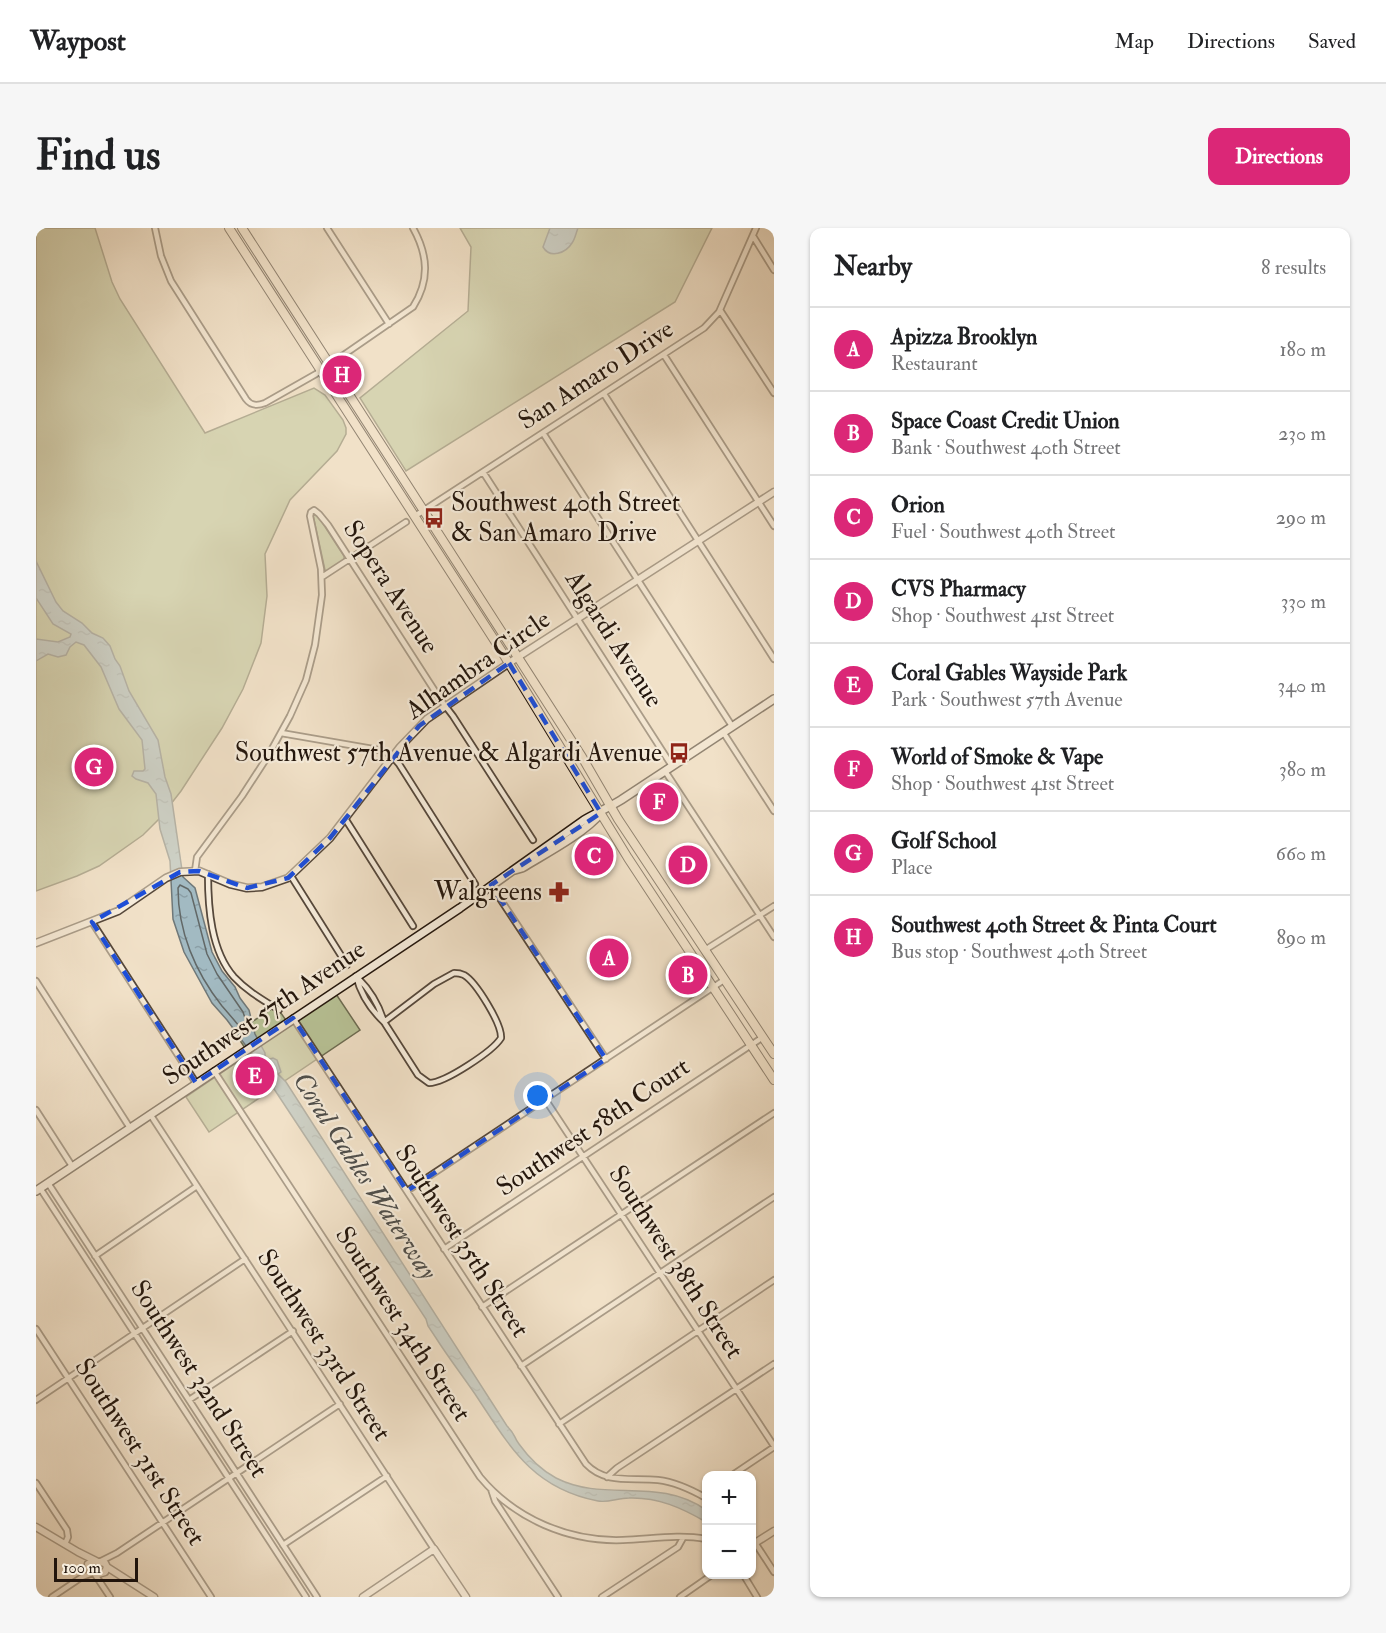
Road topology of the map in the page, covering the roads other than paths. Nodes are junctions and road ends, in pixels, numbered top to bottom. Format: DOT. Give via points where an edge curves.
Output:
graph roads {
  1 [pos="155,228"];
  2 [pos="229,228"];
  3 [pos="242,228"];
  4 [pos="327,228"];
  5 [pos="413,228"];
  6 [pos="756,228"];
  7 [pos="753,236"];
  8 [pos="774,270"];
  9 [pos="720,310"];
  10 [pos="389,324"];
  11 [pos="664,355"];
  12 [pos="330,364"];
  13 [pos="321,370"];
  14 [pos="774,393"];
  15 [pos="604,394"];
  16 [pos="543,433"];
  17 [pos="483,472"];
  18 [pos="774,492"];
  19 [pos="758,502"];
  20 [pos="424,511"];
  21 [pos="415,516"];
  22 [pos="406,522"];
  23 [pos="774,526"];
  24 [pos="698,541"];
  25 [pos="350,559"];
  26 [pos="322,577"];
  27 [pos="638,580"];
  28 [pos="578,619"];
  29 [pos="518,657"];
  30 [pos="774,659"];
  31 [pos="509,663"];
  32 [pos="774,699"];
  33 [pos="445,707"];
  34 [pos="732,726"];
  35 [pos="723,732"];
  36 [pos="281,733"];
  37 [pos="393,757"];
  38 [pos="672,766"];
  39 [pos="665,771"];
  40 [pos="610,807"];
  41 [pos="774,811"];
  42 [pos="601,813"];
  43 [pos="346,820"];
  44 [pos="533,840"];
  45 [pos="195,871"];
  46 [pos="208,874"];
  47 [pos="291,876"];
  48 [pos="475,884"];
  49 [pos="491,885"];
  50 [pos="774,906"];
  51 [pos="760,915"];
  52 [pos="666,916"];
  53 [pos="684,919"];
  54 [pos="92,922"];
  55 [pos="413,926"];
  56 [pos="672,926"];
  57 [pos="691,929"];
  58 [pos="774,937"];
  59 [pos="36,943"];
  60 [pos="705,950"];
  61 [pos="347,965"];
  62 [pos="356,976"];
  63 [pos="725,980"];
  64 [pos="36,981"];
  65 [pos="713,987"];
  66 [pos="279,1011"];
  67 [pos="293,1018"];
  68 [pos="384,1022"];
  69 [pos="763,1037"];
  70 [pos="751,1045"];
  71 [pos="774,1054"];
  72 [pos="606,1059"];
  73 [pos="214,1071"];
  74 [pos="774,1080"];
  75 [pos="196,1083"];
  76 [pos="545,1100"];
  77 [pos="36,1110"];
  78 [pos="774,1113"];
  79 [pos="150,1114"];
  80 [pos="130,1128"];
  81 [pos="583,1157"];
  82 [pos="72,1166"];
  83 [pos="48,1183"];
  84 [pos="197,1186"];
  85 [pos="38,1189"];
  86 [pos="407,1191"];
  87 [pos="774,1197"];
  88 [pos="622,1215"];
  89 [pos="444,1250"];
  90 [pos="95,1256"];
  91 [pos="245,1259"];
  92 [pos="660,1273"];
  93 [pos="774,1280"];
  94 [pos="482,1307"];
  95 [pos="142,1328"];
  96 [pos="36,1329"];
  97 [pos="293,1331"];
  98 [pos="698,1331"];
  99 [pos="134,1334"];
  100 [pos="774,1364"];
  101 [pos="521,1366"];
  102 [pos="68,1378"];
  103 [pos="736,1389"];
  104 [pos="36,1400"];
  105 [pos="189,1400"];
  106 [pos="340,1404"];
  107 [pos="559,1424"];
  108 [pos="774,1447"];
  109 [pos="738,1471"];
  110 [pos="237,1473"];
  111 [pos="387,1476"];
  112 [pos="607,1477"];
  113 [pos="228,1478"];
  114 [pos="36,1483"];
  115 [pos="491,1489"];
  116 [pos="702,1494"];
  117 [pos="163,1523"];
  118 [pos="36,1527"];
  119 [pos="774,1531"];
  120 [pos="683,1538"];
  121 [pos="702,1539"];
  122 [pos="756,1540"];
  123 [pos="65,1544"];
  124 [pos="283,1545"];
  125 [pos="756,1545"];
  126 [pos="434,1549"];
  127 [pos="78,1552"];
  128 [pos="88,1566"];
  129 [pos="103,1567"];
  130 [pos="774,1572"];
  131 [pos="93,1573"];
  132 [pos="82,1576"];
  133 [pos="707,1579"];
  134 [pos="746,1579"];
  135 [pos="105,1590"];
  136 [pos="52,1597"];
  137 [pos="110,1597"];
  138 [pos="154,1597"];
  139 [pos="211,1597"];
  140 [pos="306,1597"];
  141 [pos="317,1597"];
  142 [pos="363,1597"];
  143 [pos="466,1597"];
  144 [pos="558,1597"];
  145 [pos="602,1597"];
  146 [pos="680,1597"];
  147 [pos="757,1597"];
  1 -- 13 [label="street" via="171,281 249,403 265,403"];
  2 -- 13 [label="main road"];
  3 -- 12 [label="main road"];
  4 -- 10 [label="street"];
  5 -- 10 [label="street" via="425,257 424,285 413,307"];
  6 -- 7 [label="street, San Amaro Drive"];
  7 -- 8 [label="street"];
  7 -- 9 [label="street, San Amaro Drive"];
  9 -- 11 [label="street, San Amaro Drive" via="704,328"];
  9 -- 14 [label="street"];
  10 -- 12 [label="street"];
  11 -- 15 [label="street, San Amaro Drive"];
  11 -- 19 [label="street"];
  12 -- 13 [label="street"];
  12 -- 20 [label="main road"];
  13 -- 21 [label="main road"];
  15 -- 16 [label="street, San Amaro Drive"];
  15 -- 24 [label="street"];
  16 -- 17 [label="street, San Amaro Drive"];
  16 -- 27 [label="street"];
  17 -- 20 [label="street, San Amaro Drive"];
  17 -- 28 [label="street, Algardi Avenue"];
  18 -- 19 [label="street, Alhambra Circle"];
  19 -- 23 [label="street"];
  19 -- 24 [label="street, Alhambra Circle"];
  20 -- 21 [label="street, San Amaro Drive"];
  20 -- 29 [label="main road"];
  21 -- 31 [label="main road"];
  22 -- 25 [label="street"];
  24 -- 27 [label="street, Alhambra Circle"];
  24 -- 30 [label="street"];
  25 -- 26 [label="street"];
  25 -- 26 [label="street, Sopera Avenue" via="322,516 312,511 310,518"];
  25 -- 33 [label="street, Sopera Avenue"];
  26 -- 36 [label="street" via="312,661"];
  27 -- 28 [label="street, Alhambra Circle"];
  27 -- 34 [label="street"];
  28 -- 29 [label="street, Alhambra Circle"];
  28 -- 38 [label="street, Algardi Avenue"];
  29 -- 31 [label="street, Alhambra Circle"];
  29 -- 40 [label="main road"];
  31 -- 33 [label="street, Alhambra Circle"];
  31 -- 42 [label="main road"];
  32 -- 34 [label="main road, Southwest 57th Avenue"];
  33 -- 37 [label="street, Alhambra Circle" via="423,722"];
  33 -- 44 [label="street, Sopera Avenue"];
  34 -- 35 [label="main road, Southwest 57th Avenue"];
  35 -- 38 [label="main road, Southwest 57th Avenue"];
  35 -- 41 [label="street"];
  36 -- 37 [label="street" via="379,750"];
  36 -- 45 [label="street" via="197,857"];
  37 -- 43 [label="street, Alhambra Circle"];
  37 -- 48 [label="street"];
  38 -- 39 [label="main road, Southwest 57th Avenue"];
  39 -- 40 [label="main road, Southwest 57th Avenue"];
  39 -- 51 [label="street"];
  40 -- 42 [label="main road, Southwest 57th Avenue"];
  40 -- 53 [label="main road"];
  42 -- 49 [label="main road, Southwest 57th Avenue" via="593,814 522,868"];
  42 -- 52 [label="main road"];
  43 -- 47 [label="street, Alhambra Circle"];
  43 -- 55 [label="street"];
  45 -- 46 [label="street, Alhambra Circle"];
  45 -- 54 [label="street, Alhambra Circle" via="170,876 129,905"];
  46 -- 47 [label="street, Alhambra Circle" via="230,884 253,888"];
  46 -- 66 [label="street" via="210,915 223,960 243,986"];
  47 -- 61 [label="street"];
  49 -- 62 [label="main road, Southwest 57th Avenue"];
  49 -- 72 [label="street"];
  50 -- 51 [label="street"];
  51 -- 58 [label="street"];
  51 -- 60 [label="street"];
  52 -- 53 [label="main road"];
  52 -- 56 [label="main road"];
  53 -- 57 [label="main road"];
  54 -- 59 [label="street, Alhambra Circle"];
  54 -- 75 [label="street"];
  56 -- 57 [label="main road"];
  56 -- 65 [label="main road"];
  57 -- 60 [label="main road"];
  60 -- 63 [label="main road"];
  62 -- 67 [label="main road, Southwest 57th Avenue"];
  62 -- 68 [label="street" via="360,991"];
  63 -- 65 [label="street"];
  63 -- 69 [label="main road"];
  64 -- 80 [label="street"];
  65 -- 70 [label="main road"];
  65 -- 72 [label="street"];
  67 -- 73 [label="main road, Southwest 57th Avenue"];
  67 -- 86 [label="street, Southwest 35th Street"];
  68 -- 68 [label="street" via="418,1075 429,1083 440,1082 494,1047 501,1036 499,1025 475,987 460,974 440,980"];
  69 -- 70 [label="street, Southwest 58th Court"];
  69 -- 71 [label="main road"];
  70 -- 74 [label="main road"];
  70 -- 81 [label="street, Southwest 58th Court"];
  72 -- 76 [label="street"];
  73 -- 75 [label="main road, Southwest 57th Avenue"];
  73 -- 115 [label="street, Southwest 34th Street"];
  75 -- 79 [label="main road, Southwest 57th Avenue"];
  76 -- 81 [label="street, Southwest 38th Street"];
  76 -- 86 [label="street"];
  77 -- 82 [label="street"];
  78 -- 88 [label="street"];
  79 -- 80 [label="main road, Southwest 57th Avenue"];
  79 -- 84 [label="street, Southwest 33rd Street"];
  80 -- 82 [label="main road, Southwest 57th Avenue"];
  81 -- 88 [label="street, Southwest 38th Street"];
  81 -- 89 [label="street, Southwest 58th Court"];
  82 -- 83 [label="main road, Southwest 57th Avenue"];
  83 -- 85 [label="main road, Southwest 57th Avenue"];
  83 -- 90 [label="street, Southwest 32nd Street"];
  84 -- 90 [label="street"];
  84 -- 91 [label="street, Southwest 33rd Street"];
  85 -- 99 [label="street, Southwest 32nd Street"];
  86 -- 89 [label="street, Southwest 35th Street"];
  87 -- 92 [label="street"];
  88 -- 92 [label="street, Southwest 38th Street"];
  88 -- 94 [label="street"];
  89 -- 94 [label="street, Southwest 35th Street"];
  90 -- 95 [label="street, Southwest 32nd Street"];
  91 -- 95 [label="street"];
  91 -- 97 [label="street, Southwest 33rd Street"];
  92 -- 98 [label="street, Southwest 38th Street"];
  92 -- 101 [label="street"];
  93 -- 98 [label="street"];
  94 -- 101 [label="street, Southwest 35th Street"];
  95 -- 99 [label="street"];
  95 -- 105 [label="street, Southwest 32nd Street"];
  96 -- 102 [label="street, Southwest 31st Street"];
  97 -- 105 [label="street"];
  97 -- 106 [label="street, Southwest 33rd Street"];
  98 -- 103 [label="street, Southwest 38th Street"];
  98 -- 107 [label="street"];
  99 -- 102 [label="street"];
  99 -- 113 [label="street, Southwest 32nd Street"];
  100 -- 103 [label="street"];
  101 -- 107 [label="street, Southwest 35th Street"];
  102 -- 104 [label="street"];
  102 -- 117 [label="street, Southwest 31st Street"];
  103 -- 108 [label="street, Southwest 38th Street"];
  103 -- 112 [label="street"];
  105 -- 110 [label="street, Southwest 32nd Street"];
  106 -- 110 [label="street"];
  106 -- 111 [label="street, Southwest 33rd Street"];
  107 -- 112 [label="street, Southwest 35th Street" via="586,1464"];
  108 -- 109 [label="street"];
  110 -- 113 [label="street"];
  110 -- 124 [label="street, Southwest 32nd Street"];
  111 -- 124 [label="street"];
  111 -- 126 [label="street, Southwest 33rd Street"];
  112 -- 116 [label="street" via="659,1480"];
  113 -- 117 [label="street"];
  113 -- 140 [label="street, Southwest 32nd Street"];
  114 -- 123 [label="street" via="67,1530"];
  115 -- 120 [label="street" via="535,1520 570,1534 609,1540"];
  115 -- 144 [label="street, Southwest 34th Street"];
  117 -- 129 [label="street" via="117,1553"];
  117 -- 139 [label="street, Southwest 31st Street"];
  118 -- 123 [label="street"];
  119 -- 122 [label="street"];
  120 -- 121 [label="street"];
  120 -- 145 [label="street" via="678,1547"];
  123 -- 127 [label="street"];
  124 -- 141 [label="street, Southwest 32nd Street"];
  125 -- 130 [label="street"];
  126 -- 142 [label="street"];
  126 -- 143 [label="street, Southwest 33rd Street"];
  127 -- 128 [label="street"];
  127 -- 129 [label="street"];
  128 -- 129 [label="street"];
  128 -- 131 [label="street"];
  128 -- 132 [label="street"];
  129 -- 131 [label="street"];
  129 -- 135 [label="street"];
  129 -- 138 [label="street"];
  131 -- 132 [label="street"];
  131 -- 135 [label="street"];
  132 -- 136 [label="street"];
  133 -- 146 [label="street"];
  134 -- 147 [label="street"];
  135 -- 137 [label="street"];
}
